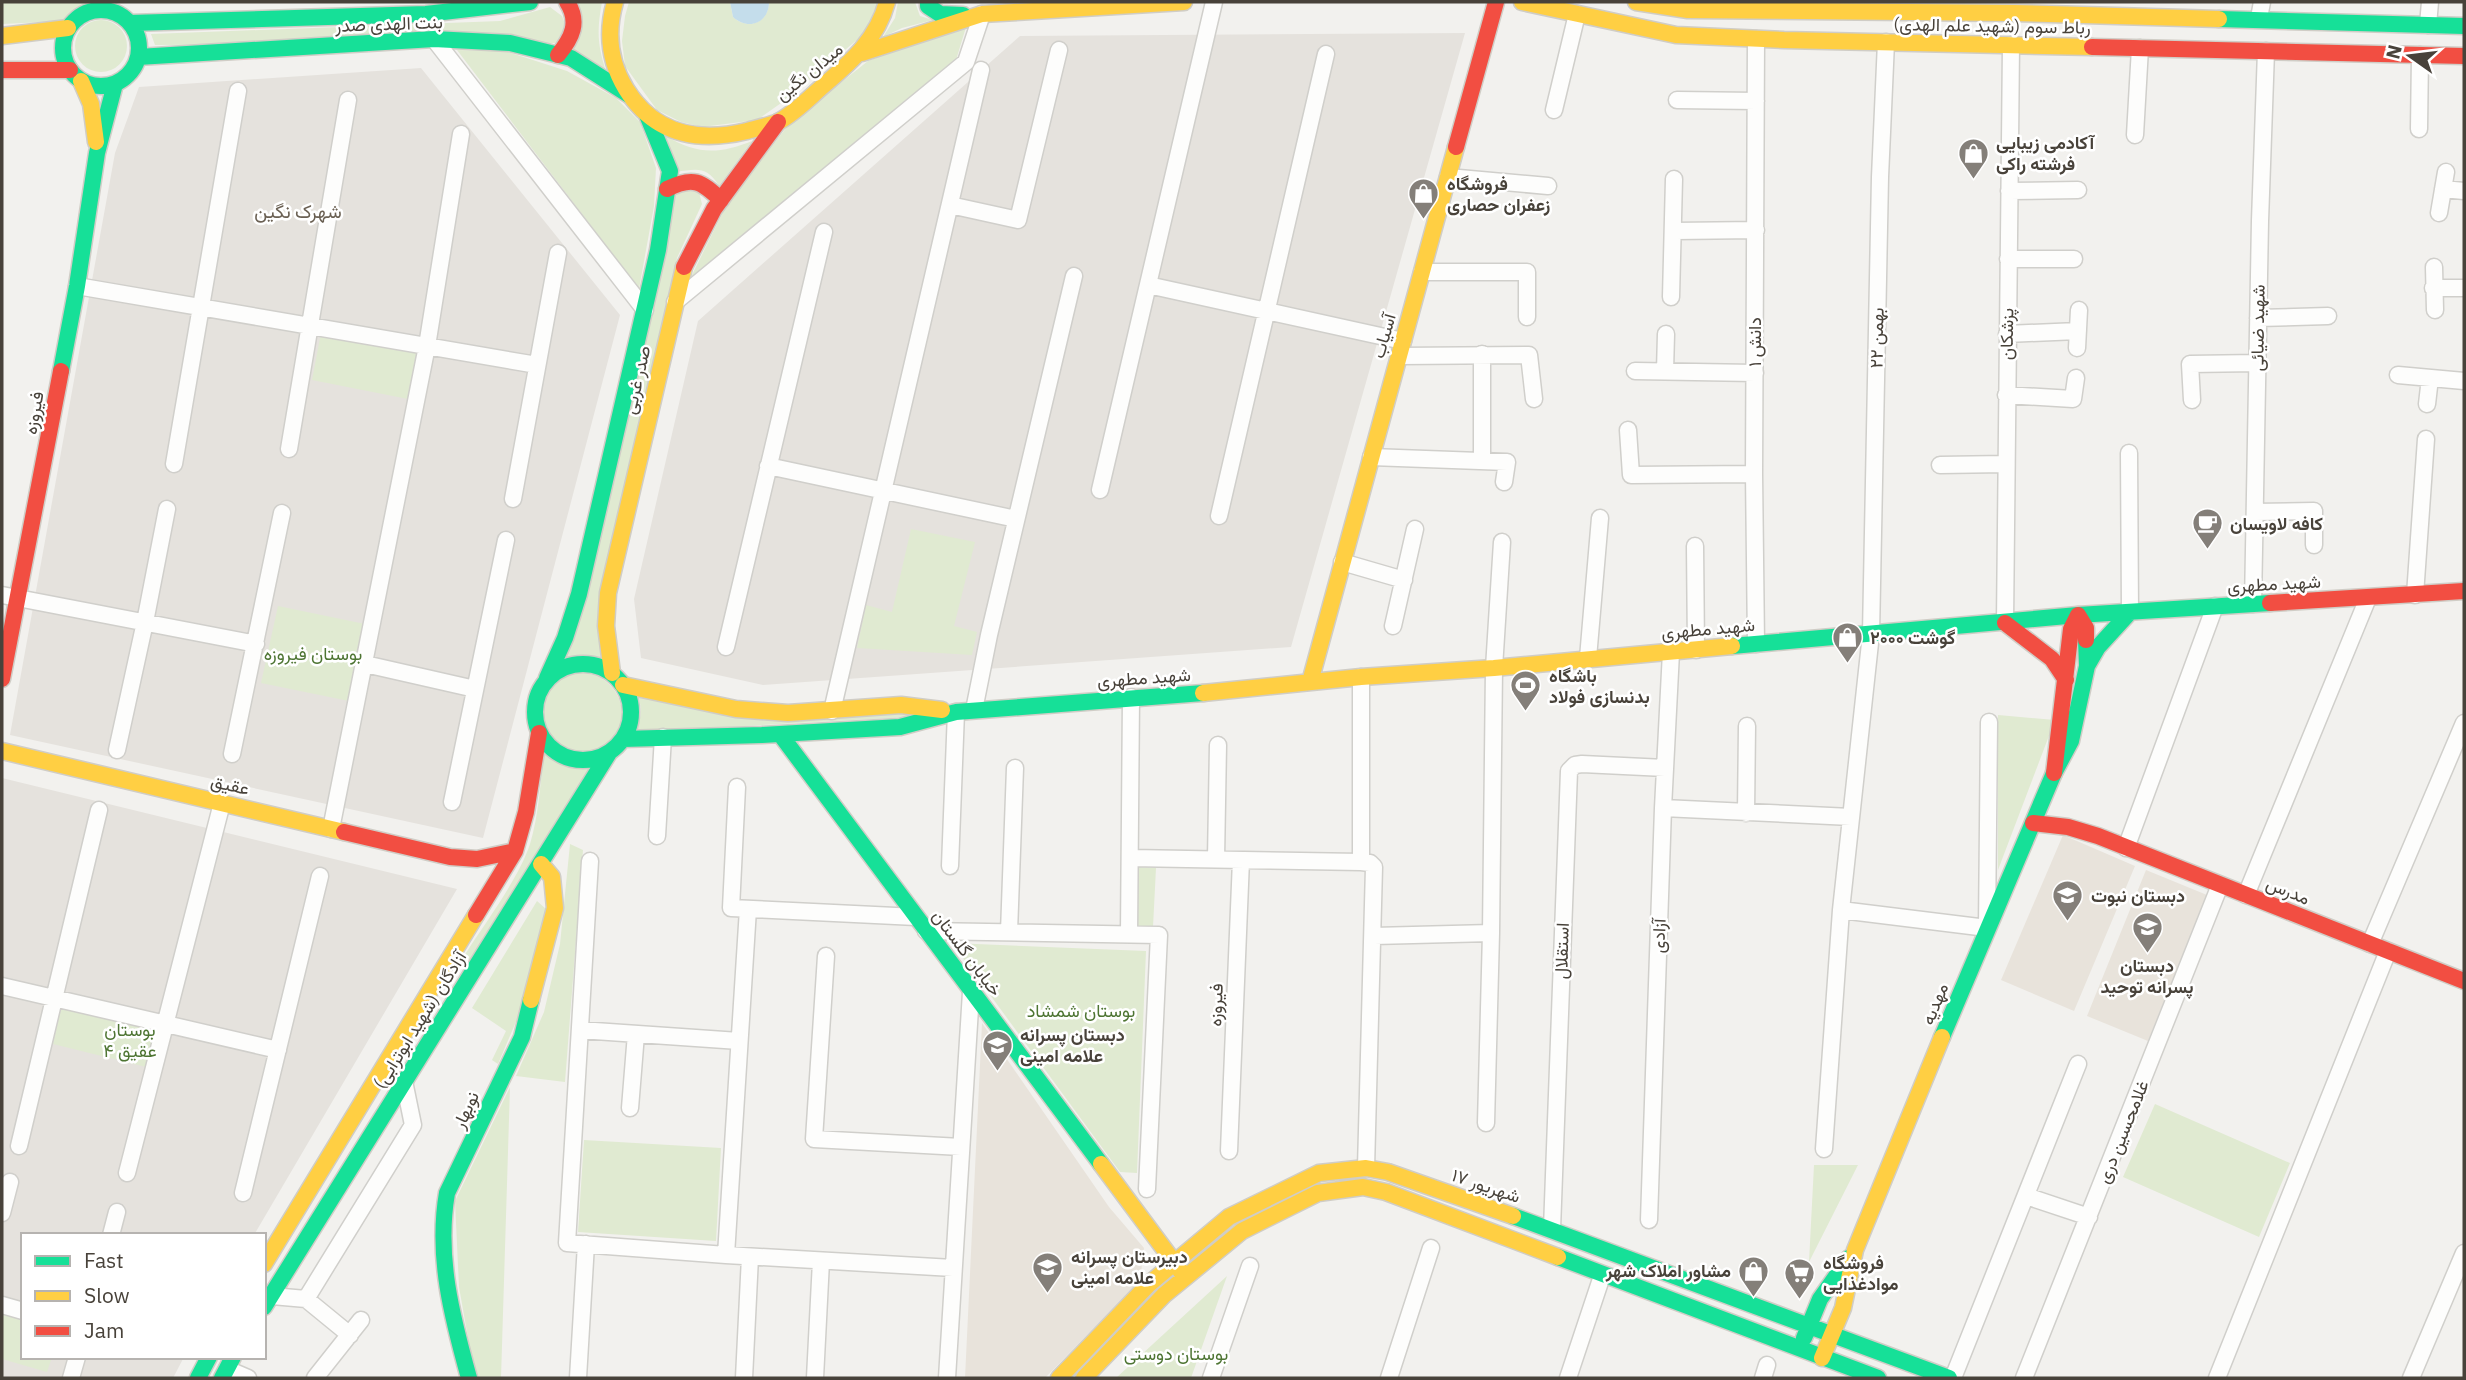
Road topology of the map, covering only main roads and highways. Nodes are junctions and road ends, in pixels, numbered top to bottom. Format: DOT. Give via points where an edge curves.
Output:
graph roads {
  1 [pos="530,2"];
  2 [pos="566,2"];
  3 [pos="615,2"];
  4 [pos="887,2"];
  5 [pos="928,2"];
  6 [pos="1184,2"];
  7 [pos="1496,2"];
  8 [pos="1522,2"];
  9 [pos="1636,2"];
  10 [pos="102,6"];
  11 [pos="473,6"];
  12 [pos="1766,7"];
  13 [pos="1893,7"];
  14 [pos="2015,7"];
  15 [pos="2108,9"];
  16 [pos="2260,10"];
  17 [pos="124,13"];
  18 [pos="982,14"];
  19 [pos="2200,18"];
  20 [pos="2464,26"];
  21 [pos="68,28"];
  22 [pos="2,36"];
  23 [pos="2043,46"];
  24 [pos="2157,49"];
  25 [pos="862,53"];
  26 [pos="558,55"];
  27 [pos="2464,56"];
  28 [pos="138,57"];
  29 [pos="2,70"];
  30 [pos="75,76"];
  31 [pos="115,84"];
  32 [pos="629,95"];
  33 [pos="647,115"];
  34 [pos="778,122"];
  35 [pos="97,152"];
  36 [pos="667,189"];
  37 [pos="721,200"];
  38 [pos="2464,591"];
  39 [pos="2130,612"];
  40 [pos="2078,615"];
  41 [pos="2005,623"];
  42 [pos="2087,666"];
  43 [pos="547,678"];
  44 [pos="2,679"];
  45 [pos="617,679"];
  46 [pos="2066,680"];
  47 [pos="1310,682"];
  48 [pos="956,712"];
  49 [pos="539,733"];
  50 [pos="780,734"];
  51 [pos="623,739"];
  52 [pos="2,751"];
  53 [pos="609,752"];
  54 [pos="2054,773"];
  55 [pos="2046,792"];
  56 [pos="2033,823"];
  57 [pos="2098,836"];
  58 [pos="514,851"];
  59 [pos="450,857"];
  60 [pos="541,864"];
  61 [pos="481,884"];
  62 [pos="446,965"];
  63 [pos="2464,981"];
  64 [pos="467,982"];
  65 [pos="1154,1237"];
  66 [pos="1200,1241"];
  67 [pos="1855,1250"];
  68 [pos="266,1261"];
  69 [pos="1173,1263"];
  70 [pos="1186,1277"];
  71 [pos="1149,1284"];
  72 [pos="268,1301"];
  73 [pos="1810,1323"];
  74 [pos="1833,1333"];
  75 [pos="1800,1349"];
  76 [pos="1822,1358"];
  77 [pos="208,1359"];
  78 [pos="198,1378"];
  79 [pos="469,1378"];
  80 [pos="1059,1378"];
  81 [pos="1084,1378"];
  82 [pos="1878,1378"];
  83 [pos="1951,1378"];
  1 -- 11 [label="main road, بنت الهدی صدر"];
  2 -- 26 [label="main road" via="573,10 574,25 570,42"];
  3 -- 32 [label="main road, میدان نگین" via="607,31 614,65"];
  4 -- 25 [label="main road, میدان نگین" via="883,19"];
  5 -- 18 [label="main road" via="935,14"];
  6 -- 18 [label="main road"];
  7 -- 47 [label="main road, آسیاب"];
  8 -- 23 [label="main road, رباط سوم (شهید علم الهدی)" via="1676,35"];
  9 -- 12 [label="main road, رباط سوم (شهید علم الهدی)" via="1688,10"];
  10 -- 17 [label="main road"];
  10 -- 21 [label="main road"];
  11 -- 17 [label="main road, بنت الهدی صدر" via="413,15"];
  12 -- 13 [label="main road, رباط سوم (شهید علم الهدی)"];
  13 -- 14 [label="main road, رباط سوم (شهید علم الهدی)"];
  14 -- 15 [label="main road, رباط سوم (شهید علم الهدی)"];
  15 -- 19 [label="main road, رباط سوم (شهید علم الهدی)"];
  15 -- 23 [label="main road" via="2116,36 2050,36"];
  16 -- 19 [label="main road, رباط سوم (شهید علم الهدی)"];
  16 -- 20 [label="main road, رباط سوم (شهید علم الهدی)"];
  17 -- 28 [label="main road" via="137,33"];
  18 -- 25 [label="main road"];
  19 -- 24 [label="main road" via="2157,33"];
  21 -- 22 [label="main road"];
  21 -- 30 [label="main road" via="63,49"];
  23 -- 24 [label="main road, رباط سوم (شهید علم الهدی)"];
  24 -- 27 [label="main road, رباط سوم (شهید علم الهدی)"];
  25 -- 34 [label="main road, میدان نگین"];
  26 -- 28 [label="main road, بنت الهدی صدر" via="510,43 433,40"];
  26 -- 32 [label="main road, بنت الهدی صدر" via="571,58"];
  28 -- 31 [label="main road" via="134,69"];
  29 -- 30 [label="main road"];
  30 -- 31 [label="main road" via="104,87"];
  30 -- 35 [label="main road" via="91,104"];
  31 -- 35 [label="main road"];
  32 -- 33 [label="main road, میدان نگین"];
  33 -- 34 [label="main road, میدان نگین" via="683,135 694,136 734,135"];
  33 -- 36 [label="main road, صدر غربی" via="670,172"];
  34 -- 37 [label="main road, صدر غربی"];
  35 -- 44 [label="main road, فیروزه" via="77,286"];
  36 -- 37 [label="main road" via="694,179"];
  36 -- 43 [label="main road, صدر غربی" via="645,310 579,594"];
  37 -- 45 [label="main road, صدر غربی" via="683,268 608,593 606,626"];
  38 -- 39 [label="main road, شهید مطهری"];
  39 -- 40 [label="main road, شهید مطهری"];
  39 -- 42 [label="main road"];
  40 -- 41 [label="main road, شهید مطهری"];
  40 -- 42 [label="main road, مهدیه" via="2085,628"];
  40 -- 46 [label="main road, مهدیه" via="2071,629"];
  41 -- 46 [label="main road" via="2052,659"];
  41 -- 47 [label="main road, شهید مطهری"];
  42 -- 54 [label="main road, مهدیه" via="2071,741"];
  43 -- 45 [label="main road" via="571,664 593,664"];
  43 -- 49 [label="main road" via="535,705"];
  45 -- 48 [label="main road, شهید مطهری" via="736,709 788,713 901,705"];
  45 -- 51 [label="main road" via="631,711"];
  46 -- 54 [label="main road, مهدیه"];
  47 -- 48 [label="main road, شهید مطهری"];
  48 -- 50 [label="main road, شهید مطهری" via="900,727"];
  49 -- 53 [label="main road" via="548,747 562,756 594,759"];
  49 -- 58 [label="main road, آزادگان (شهید ابوترابی)"];
  50 -- 51 [label="main road, شهید مطهری"];
  50 -- 65 [label="main road, خیابان گلستان"];
  51 -- 53 [label="main road"];
  52 -- 59 [label="main road, عقیق"];
  53 -- 60 [label="main road, آزادگان (شهید ابوترابی)"];
  54 -- 55 [label="main road, مهدیه"];
  55 -- 56 [label="main road, مهدیه"];
  55 -- 57 [label="main road"];
  56 -- 57 [label="main road"];
  56 -- 67 [label="main road, مهدیه"];
  57 -- 63 [label="main road, مدرس"];
  58 -- 59 [label="main road" via="477,859"];
  58 -- 61 [label="main road, آزادگان (شهید ابوترابی)"];
  59 -- 61 [label="main road"];
  60 -- 64 [label="main road, آزادگان (شهید ابوترابی)"];
  60 -- 79 [label="main road, نوبهار" via="552,877 555,908 522,1037 442,1212 441,1238"];
  61 -- 62 [label="main road, آزادگان (شهید ابوترابی)"];
  62 -- 64 [label="main road"];
  62 -- 68 [label="main road, آزادگان (شهید ابوترابی)"];
  64 -- 72 [label="main road, آزادگان (شهید ابوترابی)"];
  65 -- 66 [label="main road"];
  65 -- 69 [label="main road, خیابان گلستان"];
  65 -- 71 [label="main road"];
  66 -- 69 [label="main road, ۱۷ شهریور"];
  66 -- 73 [label="main road, ۱۷ شهریور" via="1229,1217 1319,1173 1366,1168 1552,1229"];
  67 -- 73 [label="main road, مهدیه" via="1820,1299"];
  67 -- 74 [label="main road, مهدیه"];
  69 -- 70 [label="main road, خیابان گلستان"];
  69 -- 71 [label="main road, ۱۷ شهریور"];
  70 -- 75 [label="main road" via="1242,1231 1318,1193 1363,1187"];
  70 -- 81 [label="main road"];
  71 -- 80 [label="main road, ۱۷ شهریور"];
  73 -- 74 [label="main road, ۱۷ شهریور"];
  73 -- 75 [label="main road, مهدیه"];
  74 -- 76 [label="main road, مهدیه"];
  74 -- 83 [label="main road, ۱۷ شهریور"];
  75 -- 76 [label="main road"];
  76 -- 82 [label="main road"];
  77 -- 78 [label="main road"];
}
